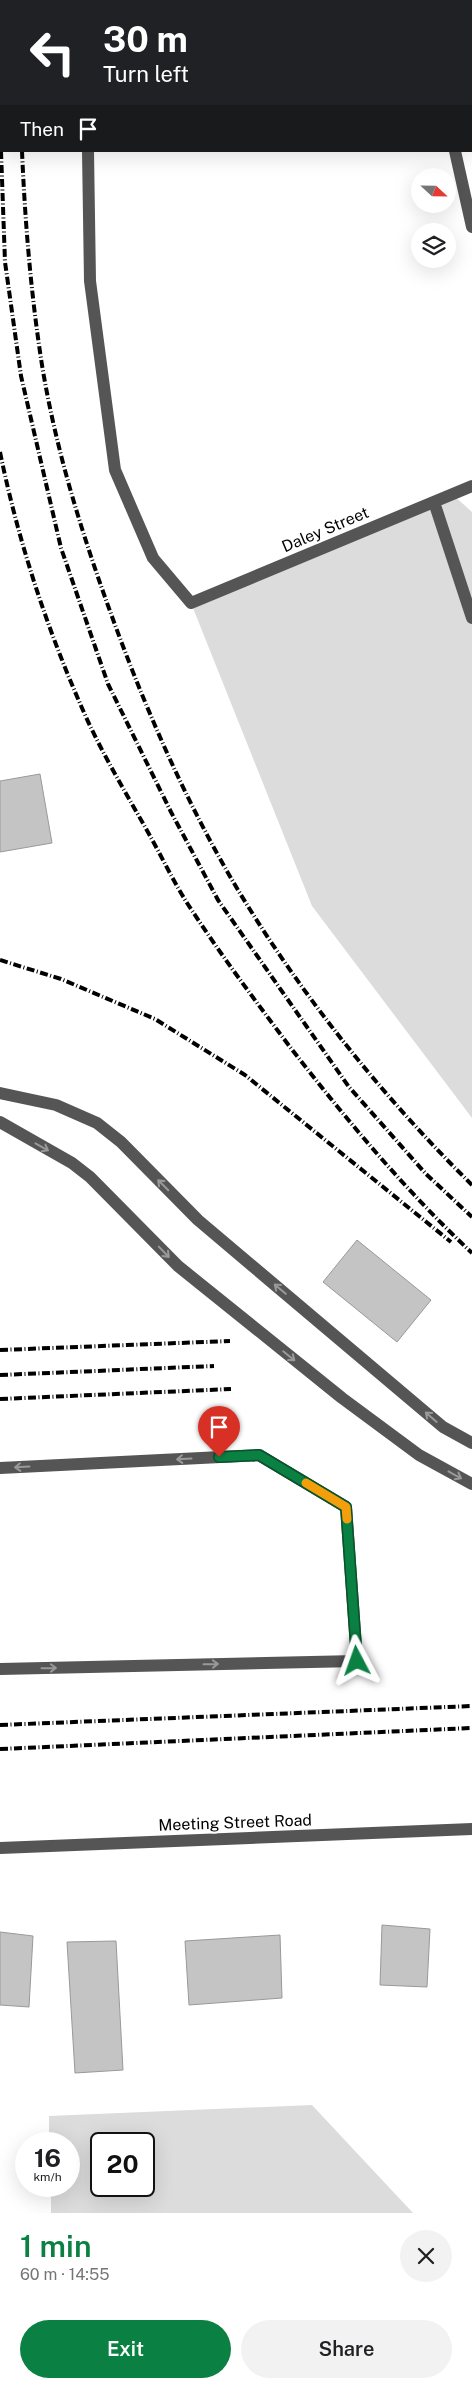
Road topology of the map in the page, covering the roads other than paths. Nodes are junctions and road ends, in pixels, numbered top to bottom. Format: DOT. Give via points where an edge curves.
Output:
graph roads {
  1 [pos="88,152"];
  2 [pos="455,152"];
  3 [pos="472,227"];
  4 [pos="472,486"];
  5 [pos="434,502"];
  6 [pos="472,618"];
  7 [pos="0,1093"];
  8 [pos="0,1122"];
  9 [pos="472,1442"];
  10 [pos="0,1468"];
  11 [pos="472,1484"];
  12 [pos="0,1669"];
  13 [pos="472,1829"];
  14 [pos="0,1848"];
  1 -- 5 [label="street, Daley Street" via="90,281 115,470 153,558 191,603"];
  2 -- 3 [label="street"];
  4 -- 5 [label="street, Daley Street"];
  5 -- 6 [label="street"];
  9 -- 7 [label="street, one-way" via="443,1427 198,1220 97,1122 56,1105"];
  8 -- 11 [label="street, one-way" via="72,1163 178,1266 320,1380 420,1455"];
  12 -- 10 [label="street, one-way" via="357,1661 346,1507 259,1455"];
  13 -- 14 [label="street, Meeting Street Road"];
}
